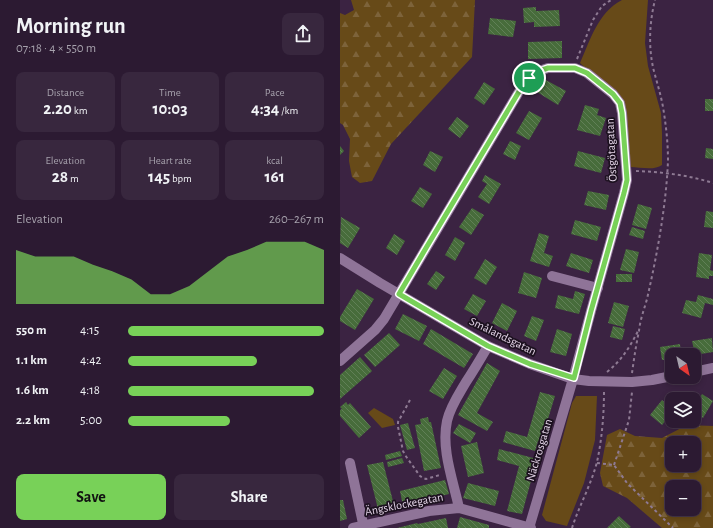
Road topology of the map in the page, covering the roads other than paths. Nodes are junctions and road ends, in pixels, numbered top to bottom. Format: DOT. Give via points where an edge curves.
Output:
graph roads {
  1 [pos="340,258"];
  2 [pos="552,276"];
  3 [pos="598,288"];
  4 [pos="399,294"];
  5 [pos="488,346"];
  6 [pos="340,361"];
  7 [pos="713,368"];
  8 [pos="701,371"];
  9 [pos="665,377"];
  10 [pos="574,378"];
  11 [pos="350,464"];
  12 [pos="459,508"];
  13 [pos="364,527"];
  14 [pos="353,528"];
  15 [pos="530,528"];
  1 -- 4 [label="street, Smålandsgatan"];
  2 -- 3 [label="street"];
  3 -- 4 [label="street, Östgötagatan" via="627,180 620,103 587,73 575,68 548,68 536,72 520,90"];
  3 -- 10 [label="street, Östgötagatan"];
  4 -- 5 [label="street, Smålandsgatan"];
  4 -- 6 [label="street, Östgötagatan" via="375,330"];
  5 -- 10 [label="street, Smålandsgatan" via="530,364"];
  5 -- 12 [label="street" via="454,403 446,426 447,453"];
  7 -- 8 [label="street"];
  9 -- 10 [label="street, Smålandsgatan" via="632,382"];
  10 -- 15 [label="street, Näckrosgatan"];
  11 -- 13 [label="street"];
  12 -- 13 [label="street, Ängsklockegatan" via="429,511"];
  12 -- 15 [label="street, Ängsklockegatan"];
  13 -- 14 [label="street, Ängsklockegatan"];
}
